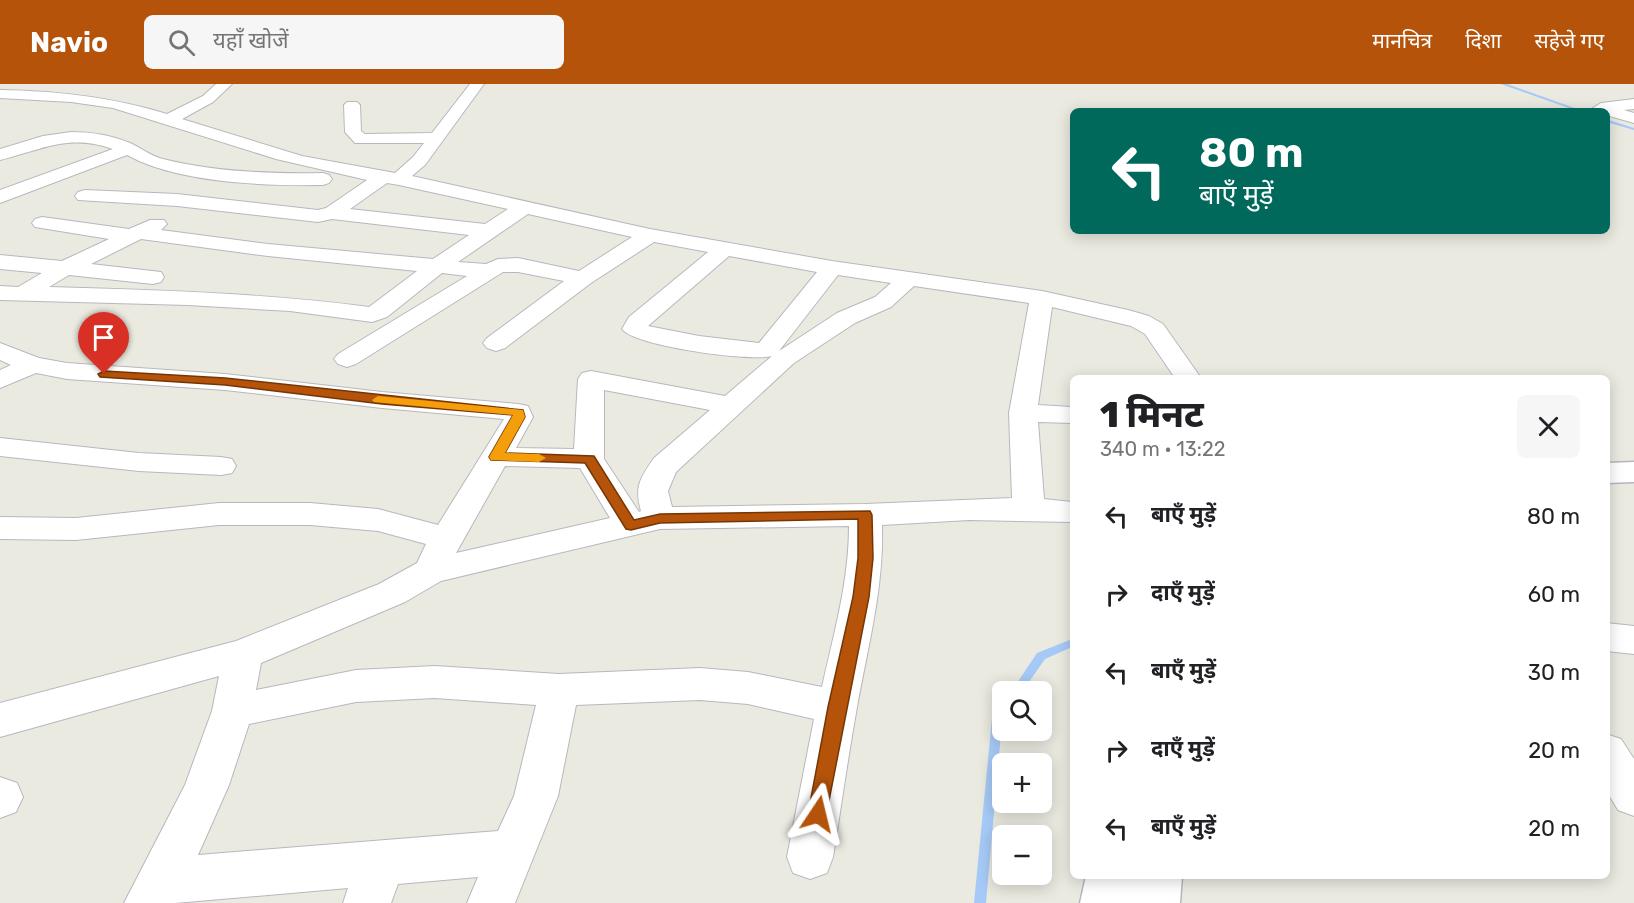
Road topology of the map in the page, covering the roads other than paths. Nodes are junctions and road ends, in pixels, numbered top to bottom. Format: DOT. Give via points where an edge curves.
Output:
graph roads {
  1 [pos="225,84"];
  2 [pos="477,84"];
  3 [pos="41,88"];
  4 [pos="0,94"];
  5 [pos="352,105"];
  6 [pos="169,119"];
  7 [pos="7,135"];
  8 [pos="436,138"];
  9 [pos="41,139"];
  10 [pos="128,149"];
  11 [pos="0,157"];
  12 [pos="78,166"];
  13 [pos="360,174"];
  14 [pos="258,177"];
  15 [pos="391,178"];
  16 [pos="85,196"];
  17 [pos="0,197"];
  18 [pos="202,202"];
  19 [pos="526,206"];
  20 [pos="332,213"];
  21 [pos="42,223"];
  22 [pos="490,231"];
  23 [pos="136,234"];
  24 [pos="650,235"];
  25 [pos="725,248"];
  26 [pos="0,262"];
  27 [pos="437,266"];
  28 [pos="832,268"];
  29 [pos="64,269"];
  30 [pos="488,271"];
  31 [pos="583,278"];
  32 [pos="909,279"];
  33 [pos="10,294"];
  34 [pos="136,296"];
  35 [pos="1042,298"];
  36 [pos="0,308"];
  37 [pos="114,315"];
  38 [pos="496,343"];
  39 [pos="0,351"];
  40 [pos="347,359"];
  41 [pos="33,364"];
  42 [pos="1186,375"];
  43 [pos="0,380"];
  44 [pos="732,406"];
  45 [pos="1023,413"];
  46 [pos="1070,415"];
  47 [pos="0,447"];
  48 [pos="1634,456"];
  49 [pos="496,457"];
  50 [pos="1610,457"];
  51 [pos="589,459"];
  52 [pos="221,466"];
  53 [pos="1634,472"];
  54 [pos="1610,473"];
  55 [pos="1029,509"];
  56 [pos="1070,512"];
  57 [pos="865,515"];
  58 [pos="645,522"];
  59 [pos="0,528"];
  60 [pos="446,538"];
  61 [pos="431,571"];
  62 [pos="1610,637"];
  63 [pos="1634,640"];
  64 [pos="243,654"];
  65 [pos="559,690"];
  66 [pos="837,707"];
  67 [pos="232,711"];
  68 [pos="0,720"];
  69 [pos="1610,758"];
  70 [pos="1634,796"];
  71 [pos="512,852"];
  72 [pos="810,857"];
  73 [pos="1111,879"];
  74 [pos="1156,879"];
  75 [pos="374,883"];
  76 [pos="154,892"];
  77 [pos="490,903"];
  78 [pos="1105,903"];
  79 [pos="1155,903"];
  1 -- 6 [label="street" via="208,99"];
  2 -- 8 [label="street"];
  3 -- 4 [label="street"];
  3 -- 6 [label="street"];
  5 -- 8 [label="street" via="353,132 361,139"];
  6 -- 13 [label="street" via="267,152"];
  7 -- 9 [label="street"];
  8 -- 15 [label="street" via="418,161"];
  9 -- 10 [label="street" via="90,139"];
  9 -- 11 [label="street"];
  10 -- 12 [label="street"];
  10 -- 14 [label="street" via="156,162"];
  11 -- 12 [label="street"];
  12 -- 17 [label="street"];
  13 -- 14 [label="street" via="324,179"];
  13 -- 15 [label="street"];
  14 -- 18 [label="street"];
  15 -- 19 [label="street"];
  15 -- 20 [label="street"];
  16 -- 18 [label="street"];
  18 -- 20 [label="street" via="309,216"];
  18 -- 23 [label="street"];
  19 -- 22 [label="street"];
  19 -- 24 [label="street"];
  20 -- 22 [label="street"];
  21 -- 23 [label="street"];
  22 -- 27 [label="street"];
  23 -- 27 [label="street"];
  23 -- 29 [label="street"];
  24 -- 25 [label="street"];
  24 -- 31 [label="street"];
  25 -- 28 [label="street"];
  25 -- 28 [label="street" via="634,329 697,343 766,350"];
  26 -- 29 [label="street"];
  27 -- 30 [label="street"];
  27 -- 34 [label="street" via="372,315 290,304"];
  28 -- 32 [label="street"];
  29 -- 33 [label="street"];
  29 -- 34 [label="street" via="152,277 152,282"];
  30 -- 31 [label="street" via="512,264"];
  30 -- 40 [label="street"];
  31 -- 38 [label="street"];
  32 -- 35 [label="street"];
  32 -- 44 [label="street" via="883,302 846,318 785,358"];
  33 -- 34 [label="street"];
  33 -- 36 [label="street"];
  35 -- 42 [label="street" via="1140,321 1164,340"];
  35 -- 45 [label="street"];
  36 -- 37 [label="street"];
  39 -- 41 [label="street"];
  41 -- 43 [label="street"];
  41 -- 49 [label="street" via="518,412 519,417"];
  44 -- 51 [label="street" via="591,379"];
  44 -- 58 [label="street" via="665,465 654,480"];
  45 -- 46 [label="street"];
  45 -- 55 [label="street"];
  47 -- 52 [label="street" via="139,462"];
  48 -- 50 [label="street"];
  49 -- 51 [label="street"];
  49 -- 60 [label="street"];
  51 -- 58 [label="street"];
  53 -- 54 [label="street"];
  55 -- 56 [label="street"];
  55 -- 57 [label="street"];
  57 -- 58 [label="street"];
  57 -- 66 [label="street" via="866,558 861,597"];
  58 -- 61 [label="street"];
  59 -- 60 [label="street" via="76,529 219,514 309,514 378,520"];
  60 -- 61 [label="street"];
  61 -- 64 [label="street" via="392,593"];
  62 -- 63 [label="street"];
  64 -- 67 [label="street"];
  64 -- 68 [label="street"];
  65 -- 66 [label="street" via="700,684 748,688"];
  65 -- 67 [label="street" via="435,682 356,686"];
  65 -- 71 [label="street" via="536,796"];
  66 -- 72 [label="street"];
  67 -- 76 [label="street" via="220,756"];
  69 -- 70 [label="street"];
  71 -- 75 [label="street"];
  71 -- 77 [label="street"];
  73 -- 78 [label="street"];
  74 -- 79 [label="street"];
  75 -- 76 [label="street"];
}
